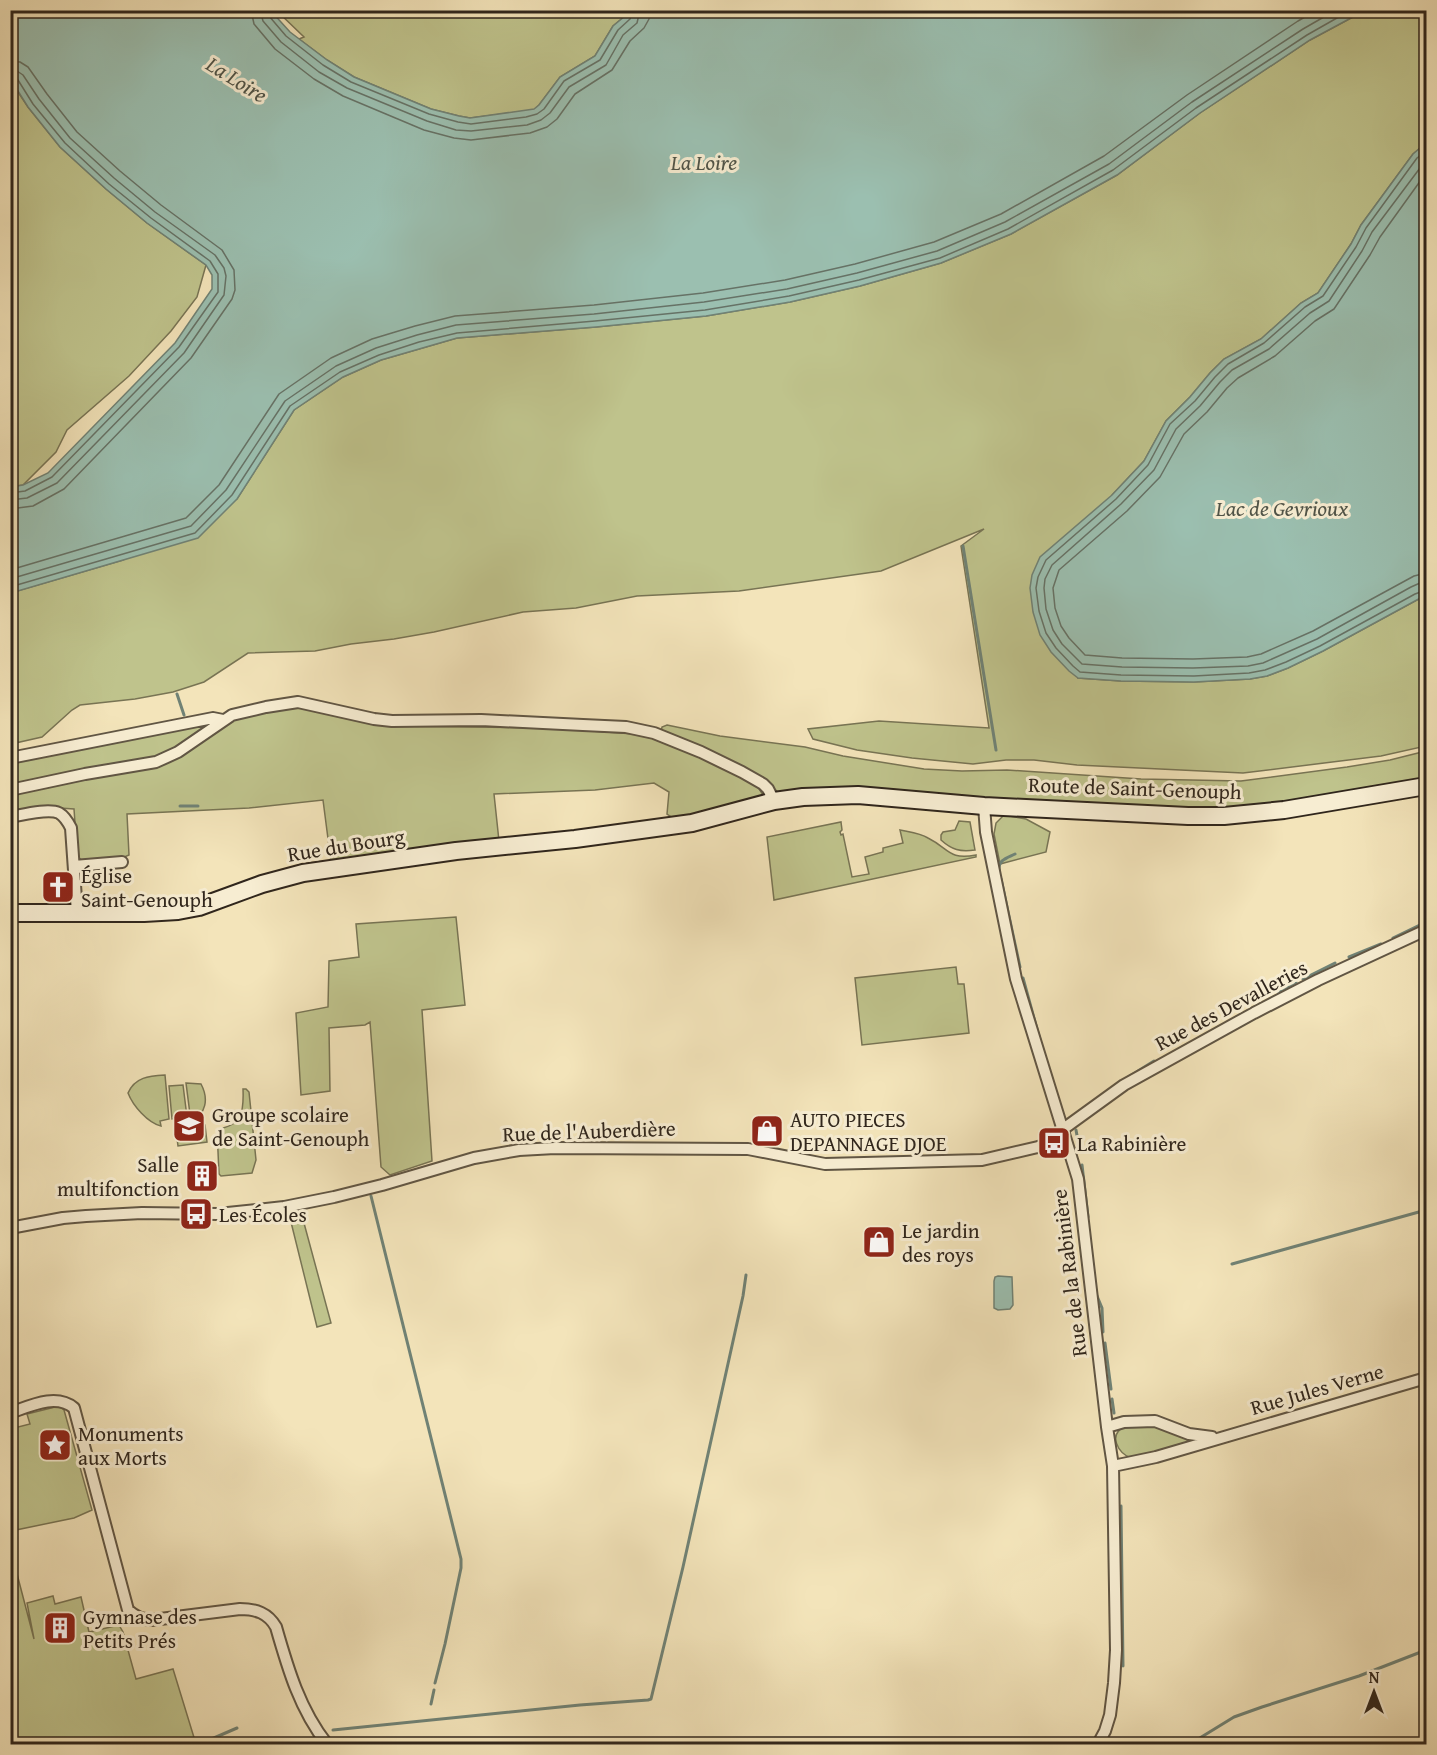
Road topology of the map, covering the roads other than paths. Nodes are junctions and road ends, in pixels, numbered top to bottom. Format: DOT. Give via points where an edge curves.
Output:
graph roads {
  1 [pos="223,720"];
  2 [pos="10,758"];
  3 [pos="1426,786"];
  4 [pos="10,790"];
  5 [pos="774,801"];
  6 [pos="984,806"];
  7 [pos="10,817"];
  8 [pos="122,862"];
  9 [pos="74,866"];
  10 [pos="10,913"];
  11 [pos="77,913"];
  12 [pos="1426,930"];
  13 [pos="1063,1133"];
  14 [pos="10,1228"];
  15 [pos="1426,1378"];
  16 [pos="10,1413"];
  17 [pos="1107,1426"];
  18 [pos="1218,1438"];
  19 [pos="1113,1466"];
  20 [pos="323,1744"];
  21 [pos="1098,1744"];
  1 -- 2 [label="street" via="213,718"];
  1 -- 4 [label="street" via="178,752 156,762"];
  1 -- 5 [label="street" via="243,712 298,702 374,719 626,727 654,733 723,762 763,784"];
  3 -- 6 [label="street, Route de Saint-Genouph" via="1224,816"];
  5 -- 6 [label="street, Route de Saint-Genouph" via="858,795"];
  5 -- 11 [label="street, Rue du Bourg" via="692,823 303,873 178,911"];
  6 -- 13 [label="street, Rue de la Rabinière" via="1017,979"];
  7 -- 9 [label="street" via="59,813 70,828"];
  8 -- 9 [label="street"];
  9 -- 11 [label="street"];
  10 -- 11 [label="street, Rue du Bourg"];
  12 -- 13 [label="street, Rue des Devalleries" via="1271,1004 1124,1085"];
  13 -- 14 [label="street, Rue de l'Auberdière" via="1038,1147 982,1160 825,1164 748,1149 519,1150 284,1207 218,1214 86,1216"];
  13 -- 17 [label="street, Rue de la Rabinière" via="1078,1179"];
  15 -- 18 [label="street, Rue Jules Verne"];
  16 -- 20 [label="street" via="54,1400 74,1408 128,1611 135,1617 152,1620 240,1609 267,1615 276,1627 297,1692"];
  17 -- 18 [label="street, Rue Jules Verne" via="1155,1421 1189,1434"];
  17 -- 19 [label="street, Rue de la Rabinière"];
  18 -- 19 [label="street, Rue Jules Verne"];
  19 -- 21 [label="street, Rue de la Rabinière" via="1116,1650 1108,1724"];
}
